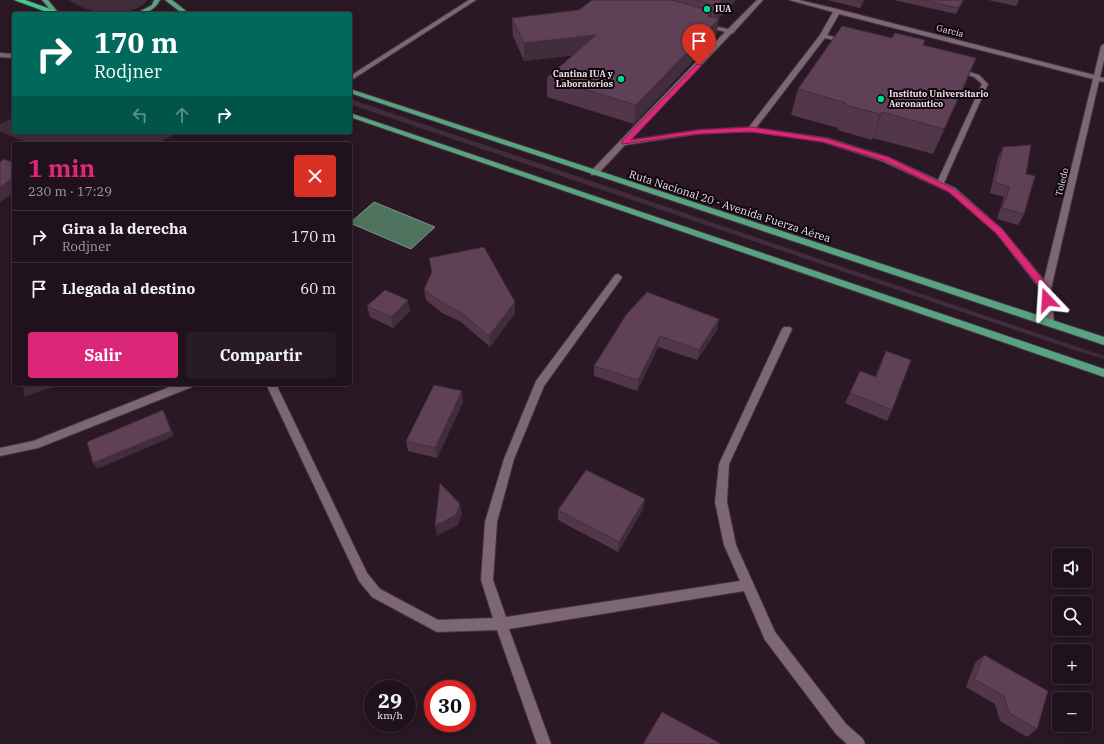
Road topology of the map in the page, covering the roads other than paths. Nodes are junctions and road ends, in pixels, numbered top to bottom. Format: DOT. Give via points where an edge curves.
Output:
graph roads {
  1 [pos="18,0"];
  2 [pos="45,0"];
  3 [pos="157,0"];
  4 [pos="168,0"];
  5 [pos="473,0"];
  6 [pos="760,0"];
  7 [pos="792,0"];
  8 [pos="837,11"];
  9 [pos="55,12"];
  10 [pos="57,12"];
  11 [pos="142,12"];
  12 [pos="184,12"];
  13 [pos="700,23"];
  14 [pos="731,32"];
  15 [pos="823,36"];
  16 [pos="852,44"];
  17 [pos="1104,46"];
  18 [pos="0,55"];
  19 [pos="12,56"];
  20 [pos="950,68"];
  21 [pos="352,78"];
  22 [pos="1100,79"];
  23 [pos="352,92"];
  24 [pos="352,116"];
  25 [pos="751,130"];
  26 [pos="624,143"];
  27 [pos="594,173"];
  28 [pos="940,184"];
  29 [pos="618,277"];
  30 [pos="1046,289"];
  31 [pos="1049,322"];
  32 [pos="787,329"];
  33 [pos="1104,341"];
  34 [pos="1104,373"];
  35 [pos="183,386"];
  36 [pos="272,386"];
  37 [pos="0,452"];
  38 [pos="748,585"];
  39 [pos="502,624"];
  40 [pos="544,744"];
  41 [pos="858,744"];
  1 -- 9 [label="highway"];
  2 -- 10 [label="main road"];
  3 -- 11 [label="main road" via="154,6"];
  4 -- 12 [label="main road"];
  5 -- 21 [label="street"];
  6 -- 14 [label="street"];
  7 -- 8 [label="street, García"];
  8 -- 15 [label="street"];
  8 -- 22 [label="street, García"];
  13 -- 14 [label="street"];
  14 -- 26 [label="street"];
  15 -- 16 [label="street"];
  15 -- 25 [label="street"];
  17 -- 22 [label="street, Toledo"];
  18 -- 19 [label="street"];
  20 -- 28 [label="street" via="981,78 984,84"];
  22 -- 30 [label="street, Toledo"];
  23 -- 27 [label="main road, Ruta Nacional 20 - Avenida Fuerza Aérea"];
  24 -- 34 [label="main road"];
  25 -- 26 [label="street" via="698,132"];
  25 -- 28 [label="street" via="824,140 885,158"];
  26 -- 27 [label="street"];
  27 -- 31 [label="main road, Ruta Nacional 20 - Avenida Fuerza Aérea"];
  28 -- 30 [label="street" via="952,190 999,231"];
  29 -- 39 [label="street" via="540,384 509,459 491,522 487,580"];
  30 -- 31 [label="street, Toledo"];
  31 -- 33 [label="main road, Ruta Nacional 20 - Avenida Fuerza Aérea"];
  32 -- 38 [label="street" via="724,464 721,502 730,545"];
  35 -- 37 [label="street" via="34,445"];
  36 -- 39 [label="street" via="363,577 376,593 438,626"];
  38 -- 39 [label="street"];
  38 -- 41 [label="street" via="770,636 841,729"];
  39 -- 40 [label="street"];
}
